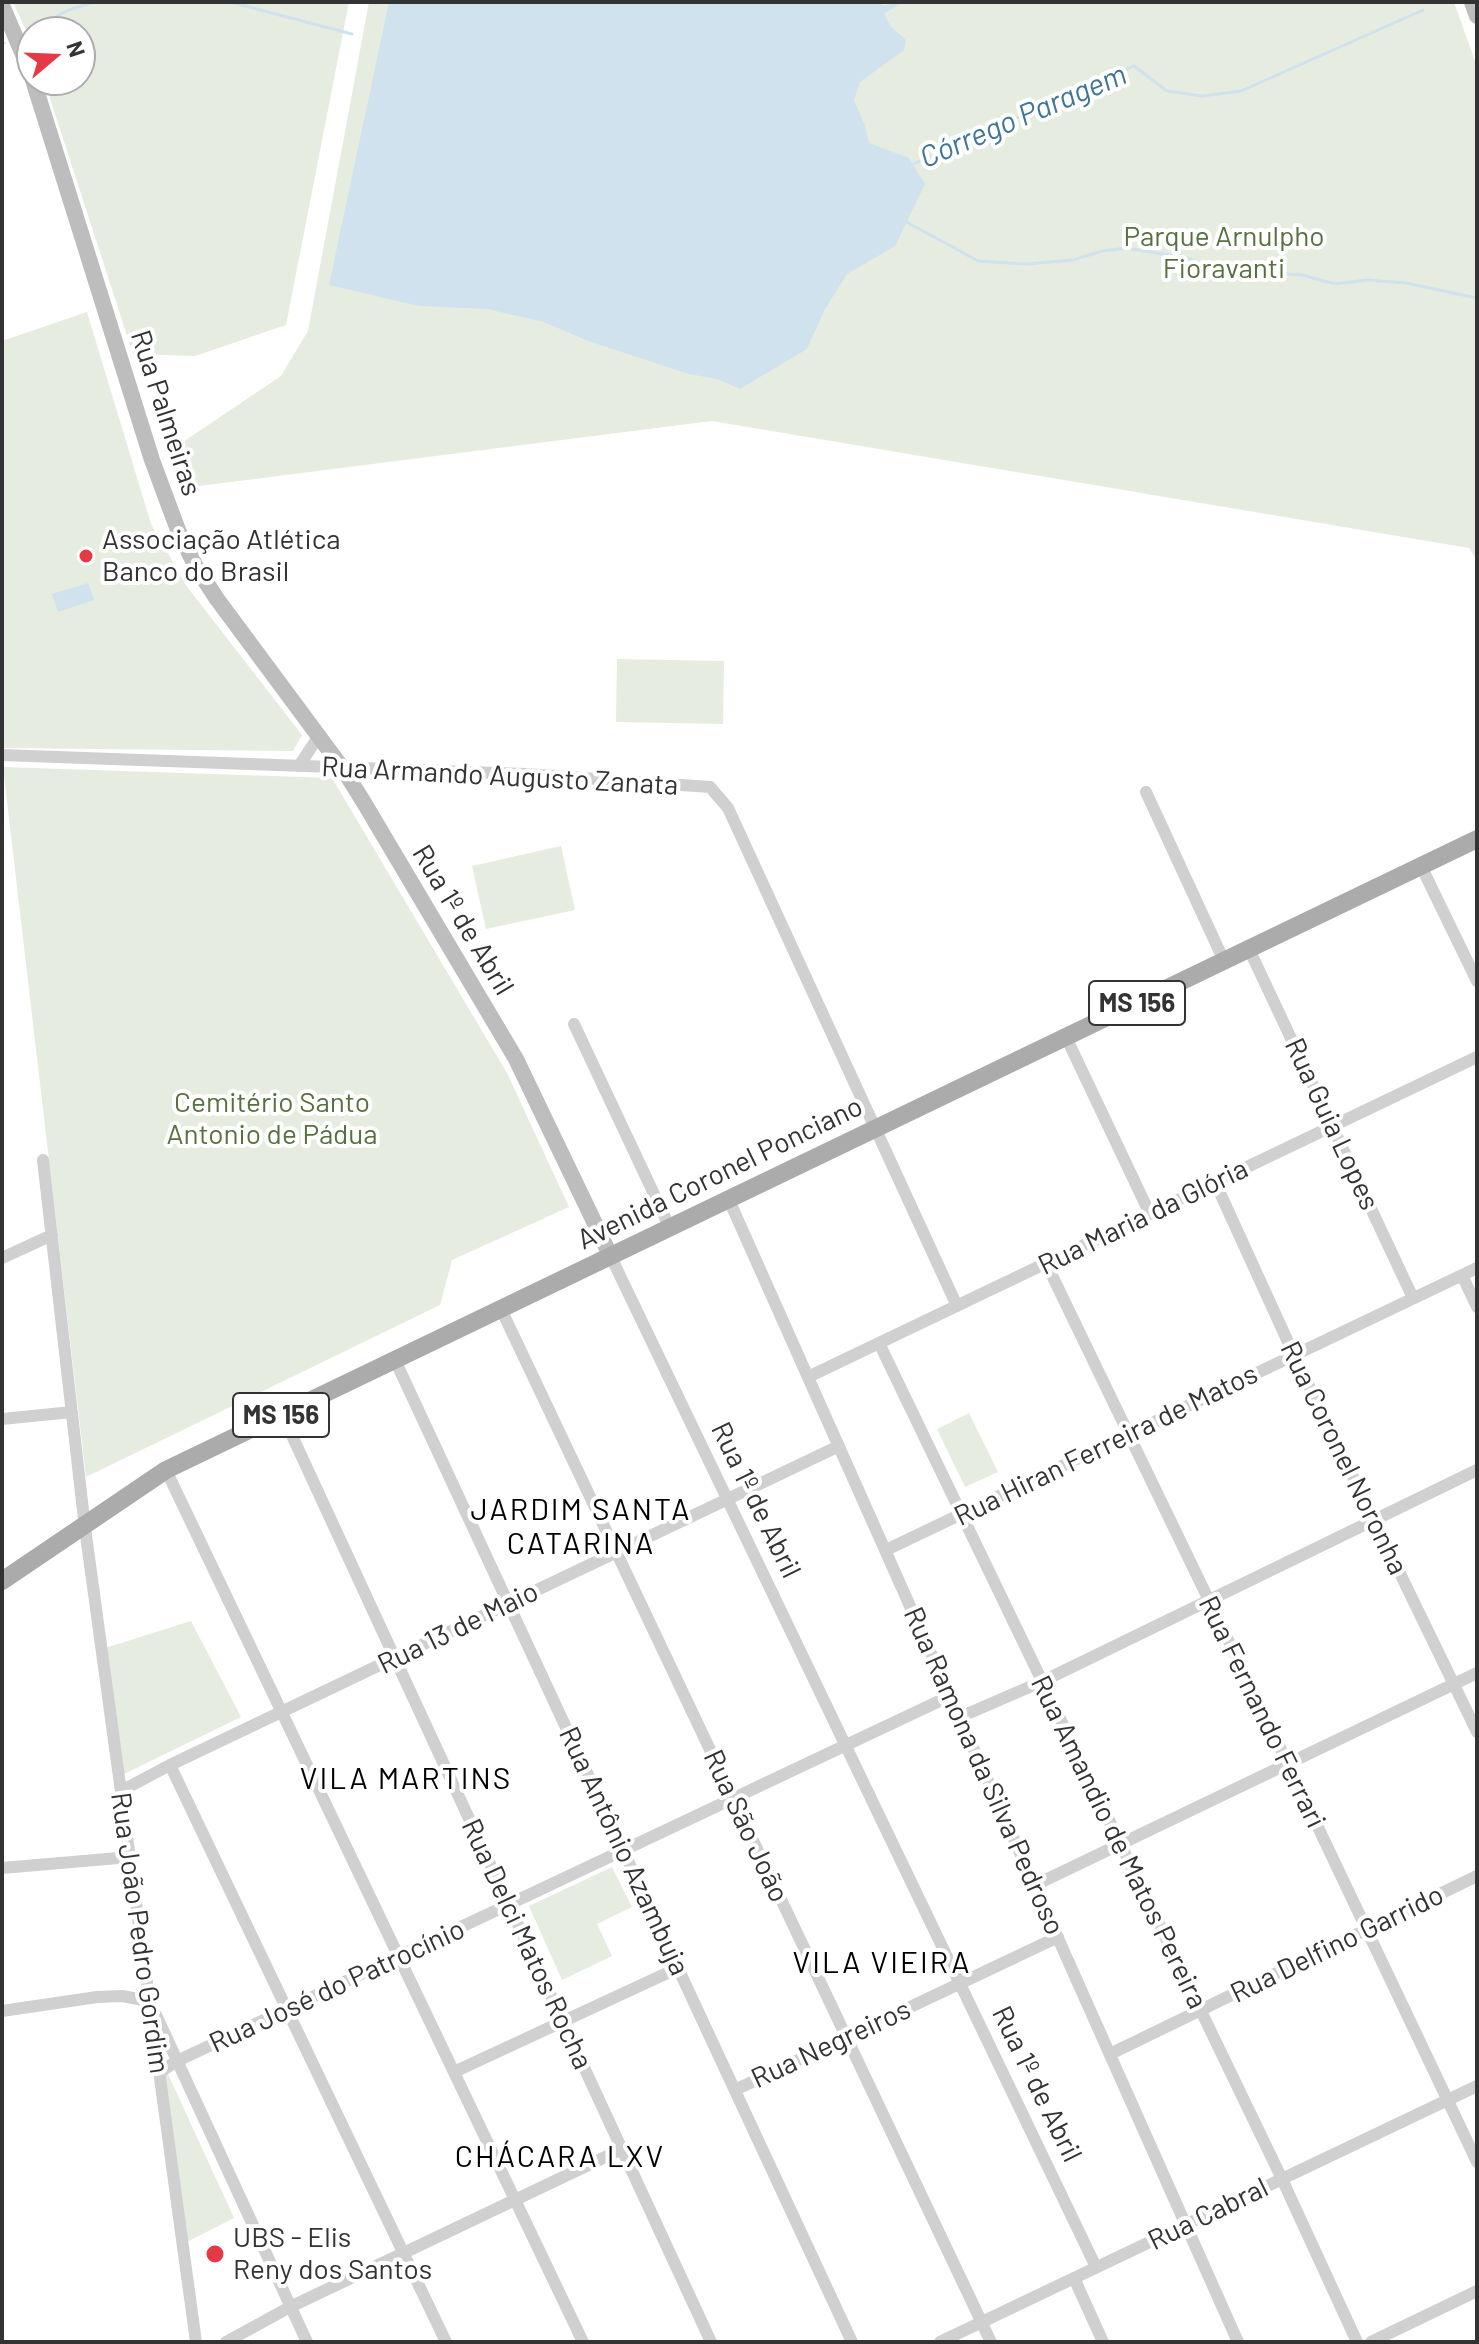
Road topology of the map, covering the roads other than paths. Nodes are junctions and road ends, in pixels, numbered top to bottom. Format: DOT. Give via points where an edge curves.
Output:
graph roads {
  1 [pos="1472,2"];
  2 [pos="2,5"];
  3 [pos="1477,16"];
  4 [pos="16,36"];
  5 [pos="39,96"];
  6 [pos="318,737"];
  7 [pos="2,755"];
  8 [pos="299,766"];
  9 [pos="343,769"];
  10 [pos="1146,792"];
  11 [pos="1477,839"];
  12 [pos="1421,866"];
  13 [pos="1249,949"];
  14 [pos="1224,961"];
  15 [pos="1477,981"];
  16 [pos="574,1024"];
  17 [pos="1066,1037"];
  18 [pos="1477,1057"];
  19 [pos="1333,1126"];
  20 [pos="877,1128"];
  21 [pos="43,1160"];
  22 [pos="1215,1182"];
  23 [pos="729,1200"];
  24 [pos="1150,1214"];
  25 [pos="670,1228"];
  26 [pos="52,1235"];
  27 [pos="611,1257"];
  28 [pos="2,1258"];
  29 [pos="1046,1263"];
  30 [pos="1477,1268"];
  31 [pos="1462,1275"];
  32 [pos="1413,1298"];
  33 [pos="957,1306"];
  34 [pos="1477,1307"];
  35 [pos="501,1309"];
  36 [pos="879,1343"];
  37 [pos="1294,1355"];
  38 [pos="395,1360"];
  39 [pos="808,1377"];
  40 [pos="72,1412"];
  41 [pos="282,1414"];
  42 [pos="2,1419"];
  43 [pos="1128,1435"];
  44 [pos="839,1446"];
  45 [pos="166,1470"];
  46 [pos="1477,1470"];
  47 [pos="727,1499"];
  48 [pos="961,1514"];
  49 [pos="1373,1520"];
  50 [pos="85,1524"];
  51 [pos="886,1550"];
  52 [pos="617,1552"];
  53 [pos="2,1581"];
  54 [pos="1208,1600"];
  55 [pos="509,1604"];
  56 [pos="395,1658"];
  57 [pos="1477,1673"];
  58 [pos="1041,1682"];
  59 [pos="1453,1685"];
  60 [pos="950,1696"];
  61 [pos="282,1712"];
  62 [pos="960,1717"];
  63 [pos="1477,1732"];
  64 [pos="846,1746"];
  65 [pos="1288,1764"];
  66 [pos="170,1765"];
  67 [pos="121,1791"];
  68 [pos="733,1799"];
  69 [pos="1121,1844"];
  70 [pos="623,1850"];
  71 [pos="130,1857"];
  72 [pos="2,1868"];
  73 [pos="1477,1876"];
  74 [pos="1035,1885"];
  75 [pos="509,1905"];
  76 [pos="1366,1930"];
  77 [pos="1058,1937"];
  78 [pos="399,1957"];
  79 [pos="678,1968"];
  80 [pos="960,1983"];
  81 [pos="149,2001"];
  82 [pos="287,2009"];
  83 [pos="2,2011"];
  84 [pos="1200,2011"];
  85 [pos="563,2022"];
  86 [pos="847,2037"];
  87 [pos="1110,2054"];
  88 [pos="175,2062"];
  89 [pos="454,2072"];
  90 [pos="159,2073"];
  91 [pos="1477,2086"];
  92 [pos="735,2090"];
  93 [pos="1448,2100"];
  94 [pos="622,2149"];
  95 [pos="1477,2162"];
  96 [pos="1282,2179"];
  97 [pos="515,2200"];
  98 [pos="1186,2224"];
  99 [pos="404,2254"];
  100 [pos="1096,2267"];
  101 [pos="1074,2278"];
  102 [pos="1477,2291"];
  103 [pos="290,2307"];
  104 [pos="982,2322"];
  105 [pos="196,2342"];
  106 [pos="226,2342"];
  107 [pos="307,2342"];
  108 [pos="446,2342"];
  109 [pos="583,2342"];
  110 [pos="711,2342"];
  111 [pos="852,2342"];
  112 [pos="940,2342"];
  113 [pos="991,2342"];
  114 [pos="1103,2342"];
  115 [pos="1238,2342"];
  116 [pos="1357,2342"];
  117 [pos="1371,2342"];
  1 -- 3 [label="street"];
  2 -- 4 [label="street, Rua Palmeiras"];
  5 -- 6 [label="street, Rua Palmeiras" via="178,530 217,599"];
  6 -- 8 [label="street"];
  6 -- 9 [label="street, Rua Palmeiras"];
  7 -- 8 [label="street, Rua Armando Augusto Zanata"];
  8 -- 9 [label="street, Rua Armando Augusto Zanata"];
  9 -- 20 [label="street, Rua Armando Augusto Zanata" via="710,787 728,808"];
  9 -- 27 [label="street, Rua 1º de Abril" via="516,1059"];
  10 -- 14 [label="street"];
  11 -- 12 [label="main road, Avenida Coronel Ponciano / MS 156"];
  12 -- 13 [label="main road, Avenida Coronel Ponciano / MS 156"];
  12 -- 15 [label="street"];
  13 -- 14 [label="main road, Avenida Coronel Ponciano / MS 156"];
  13 -- 19 [label="street, Rua Guia Lopes"];
  14 -- 17 [label="main road, Avenida Coronel Ponciano / MS 156"];
  16 -- 25 [label="street"];
  17 -- 20 [label="main road, Avenida Coronel Ponciano / MS 156"];
  17 -- 24 [label="street"];
  18 -- 19 [label="street, Rua Maria da Glória"];
  19 -- 22 [label="street, Rua Maria da Glória"];
  19 -- 32 [label="street, Rua Guia Lopes"];
  20 -- 23 [label="main road, Avenida Coronel Ponciano / MS 156"];
  20 -- 33 [label="street, Rua Armando Augusto Zanata"];
  21 -- 26 [label="street, Rua João Pedro Gordim"];
  22 -- 24 [label="street, Rua Maria da Glória"];
  22 -- 37 [label="street, Rua Coronel Noronha"];
  23 -- 25 [label="main road, Avenida Coronel Ponciano / MS 156"];
  23 -- 39 [label="street, Rua Ramona da Silva Pedroso"];
  24 -- 29 [label="street, Rua Maria da Glória"];
  25 -- 27 [label="main road, Avenida Coronel Ponciano / MS 156"];
  26 -- 28 [label="street"];
  26 -- 40 [label="street, Rua João Pedro Gordim"];
  27 -- 35 [label="main road, Avenida Coronel Ponciano / MS 156"];
  27 -- 47 [label="street, Rua 1º de Abril"];
  29 -- 33 [label="street, Rua Maria da Glória"];
  29 -- 43 [label="street, Rua Fernando Ferrari"];
  30 -- 31 [label="street, Rua Hiran Ferreira de Matos"];
  31 -- 32 [label="street, Rua Hiran Ferreira de Matos"];
  31 -- 34 [label="street"];
  32 -- 37 [label="street, Rua Hiran Ferreira de Matos"];
  33 -- 36 [label="street, Rua Maria da Glória"];
  35 -- 38 [label="main road, Avenida Coronel Ponciano / MS 156"];
  35 -- 52 [label="street, Rua São João"];
  36 -- 39 [label="street, Rua Maria da Glória"];
  36 -- 48 [label="street, Rua Amandio de Matos Pereira"];
  37 -- 43 [label="street, Rua Hiran Ferreira de Matos"];
  37 -- 49 [label="street, Rua Coronel Noronha"];
  38 -- 41 [label="main road, Avenida Coronel Ponciano / MS 156"];
  38 -- 55 [label="street, Rua Antônio Azambuja"];
  39 -- 44 [label="street, Rua Ramona da Silva Pedroso"];
  40 -- 42 [label="street"];
  40 -- 50 [label="street, Rua João Pedro Gordim"];
  41 -- 45 [label="main road, Avenida Coronel Ponciano / MS 156"];
  41 -- 56 [label="street, Rua Delci Matos Rocha"];
  43 -- 48 [label="street, Rua Hiran Ferreira de Matos"];
  43 -- 54 [label="street, Rua Fernando Ferrari"];
  44 -- 47 [label="street, Rua 13 de Maio"];
  44 -- 51 [label="street, Rua Ramona da Silva Pedroso"];
  45 -- 50 [label="main road, Avenida Coronel Ponciano / MS 156"];
  45 -- 61 [label="street"];
  46 -- 49 [label="street"];
  47 -- 52 [label="street, Rua 13 de Maio"];
  47 -- 64 [label="street, Rua 1º de Abril"];
  48 -- 51 [label="street, Rua Hiran Ferreira de Matos"];
  48 -- 58 [label="street, Rua Amandio de Matos Pereira"];
  49 -- 54 [label="street"];
  49 -- 59 [label="street, Rua Coronel Noronha"];
  50 -- 53 [label="main road, Avenida Coronel Ponciano / MS 156"];
  50 -- 67 [label="street, Rua João Pedro Gordim"];
  51 -- 60 [label="street, Rua Ramona da Silva Pedroso"];
  52 -- 55 [label="street, Rua 13 de Maio"];
  52 -- 68 [label="street, Rua São João"];
  54 -- 58 [label="street"];
  54 -- 65 [label="street, Rua Fernando Ferrari"];
  55 -- 56 [label="street, Rua 13 de Maio"];
  55 -- 70 [label="street, Rua Antônio Azambuja"];
  56 -- 61 [label="street, Rua 13 de Maio"];
  56 -- 75 [label="street, Rua Delci Matos Rocha"];
  57 -- 59 [label="street"];
  58 -- 62 [label="street"];
  58 -- 69 [label="street, Rua Amandio de Matos Pereira"];
  59 -- 63 [label="street, Rua Coronel Noronha"];
  59 -- 65 [label="street"];
  60 -- 62 [label="street, Rua Ramona da Silva Pedroso"];
  60 -- 64 [label="street, Rua José do Patrocínio"];
  61 -- 66 [label="street, Rua 13 de Maio"];
  61 -- 78 [label="street"];
  62 -- 74 [label="street, Rua Ramona da Silva Pedroso"];
  64 -- 68 [label="street, Rua José do Patrocínio"];
  64 -- 80 [label="street, Rua 1º de Abril"];
  65 -- 69 [label="street"];
  65 -- 76 [label="street, Rua Fernando Ferrari"];
  66 -- 67 [label="street, Rua 13 de Maio"];
  66 -- 82 [label="street"];
  67 -- 71 [label="street, Rua João Pedro Gordim"];
  68 -- 70 [label="street, Rua José do Patrocínio"];
  68 -- 86 [label="street, Rua São João"];
  69 -- 74 [label="street"];
  69 -- 84 [label="street, Rua Amandio de Matos Pereira"];
  70 -- 75 [label="street, Rua José do Patrocínio"];
  70 -- 79 [label="street, Rua Antônio Azambuja"];
  71 -- 72 [label="street"];
  71 -- 81 [label="street, Rua João Pedro Gordim"];
  73 -- 76 [label="street, Rua Delfino Garrido"];
  74 -- 77 [label="street, Rua Ramona da Silva Pedroso"];
  75 -- 78 [label="street, Rua José do Patrocínio"];
  75 -- 85 [label="street, Rua Delci Matos Rocha"];
  76 -- 84 [label="street, Rua Delfino Garrido"];
  76 -- 93 [label="street, Rua Fernando Ferrari"];
  77 -- 80 [label="street, Rua Negreiros"];
  77 -- 87 [label="street, Rua Ramona da Silva Pedroso"];
  78 -- 82 [label="street, Rua José do Patrocínio"];
  78 -- 89 [label="street"];
  79 -- 85 [label="street"];
  79 -- 92 [label="street, Rua Antônio Azambuja"];
  80 -- 86 [label="street, Rua Negreiros"];
  80 -- 100 [label="street, Rua 1º de Abril"];
  81 -- 83 [label="street" via="97,1997"];
  81 -- 88 [label="street"];
  81 -- 90 [label="street, Rua João Pedro Gordim"];
  82 -- 88 [label="street, Rua José do Patrocínio"];
  82 -- 99 [label="street"];
  84 -- 87 [label="street, Rua Delfino Garrido"];
  84 -- 96 [label="street, Rua Amandio de Matos Pereira"];
  85 -- 89 [label="street"];
  85 -- 94 [label="street, Rua Delci Matos Rocha"];
  86 -- 92 [label="street, Rua Negreiros"];
  86 -- 104 [label="street, Rua São João"];
  87 -- 98 [label="street, Rua Ramona da Silva Pedroso"];
  88 -- 90 [label="street, Rua José do Patrocínio"];
  88 -- 103 [label="street"];
  89 -- 97 [label="street"];
  90 -- 105 [label="street, Rua João Pedro Gordim"];
  91 -- 93 [label="street, Rua Cabral"];
  92 -- 111 [label="street, Rua Antônio Azambuja"];
  93 -- 95 [label="street, Rua Fernando Ferrari"];
  93 -- 96 [label="street, Rua Cabral"];
  94 -- 97 [label="street"];
  94 -- 110 [label="street, Rua Delci Matos Rocha"];
  96 -- 98 [label="street, Rua Cabral"];
  96 -- 116 [label="street, Rua Amandio de Matos Pereira"];
  97 -- 99 [label="street"];
  97 -- 109 [label="street"];
  98 -- 100 [label="street, Rua Cabral"];
  98 -- 115 [label="street, Rua Ramona da Silva Pedroso"];
  99 -- 103 [label="street"];
  99 -- 108 [label="street"];
  100 -- 101 [label="street, Rua Cabral"];
  101 -- 104 [label="street, Rua Cabral"];
  101 -- 114 [label="street"];
  102 -- 117 [label="street"];
  103 -- 106 [label="street"];
  103 -- 107 [label="street"];
  104 -- 112 [label="street, Rua Cabral"];
  104 -- 113 [label="street, Rua São João"];
}
